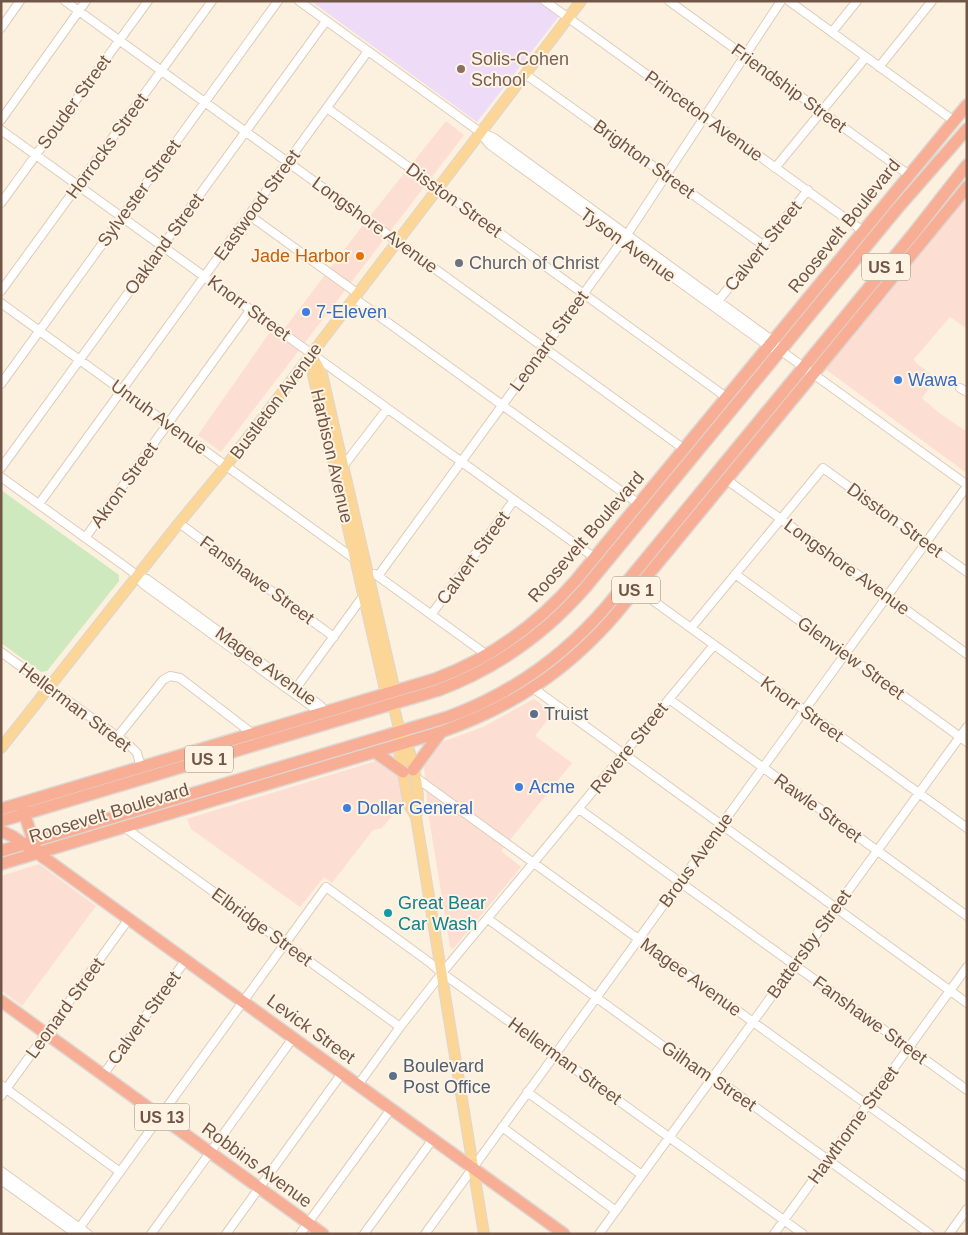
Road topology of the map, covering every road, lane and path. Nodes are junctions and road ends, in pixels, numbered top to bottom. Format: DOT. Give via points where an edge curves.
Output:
graph roads {
  1 [pos="20,1"];
  2 [pos="65,1"];
  3 [pos="86,1"];
  4 [pos="148,1"];
  5 [pos="212,1"];
  6 [pos="278,1"];
  7 [pos="299,1"];
  8 [pos="545,1"];
  9 [pos="581,1"];
  10 [pos="669,1"];
  11 [pos="781,1"];
  12 [pos="789,1"];
  13 [pos="857,1"];
  14 [pos="932,1"];
  15 [pos="79,11"];
  16 [pos="568,18"];
  17 [pos="326,21"];
  18 [pos="1,28"];
  19 [pos="832,32"];
  20 [pos="120,40"];
  21 [pos="368,51"];
  22 [pos="744,56"];
  23 [pos="866,57"];
  24 [pos="880,67"];
  25 [pos="162,71"];
  26 [pos="525,74"];
  27 [pos="205,102"];
  28 [pos="967,105"];
  29 [pos="327,108"];
  30 [pos="821,112"];
  31 [pos="705,116"];
  32 [pos="1,120"];
  33 [pos="954,121"];
  34 [pos="967,129"];
  35 [pos="1,130"];
  36 [pos="245,132"];
  37 [pos="480,132"];
  38 [pos="36,154"];
  39 [pos="288,162"];
  40 [pos="966,165"];
  41 [pos="775,168"];
  42 [pos="909,175"];
  43 [pos="666,176"];
  44 [pos="79,185"];
  45 [pos="967,187"];
  46 [pos="438,188"];
  47 [pos="808,190"];
  48 [pos="1,202"];
  49 [pos="249,215"];
  50 [pos="122,216"];
  51 [pos="863,231"];
  52 [pos="627,233"];
  53 [pos="622,241"];
  54 [pos="398,242"];
  55 [pos="163,245"];
  56 [pos="763,245"];
  57 [pos="205,276"];
  58 [pos="1,291"];
  59 [pos="700,293"];
  60 [pos="583,294"];
  61 [pos="356,296"];
  62 [pos="823,298"];
  63 [pos="718,301"];
  64 [pos="1,303"];
  65 [pos="251,309"];
  66 [pos="39,331"];
  67 [pos="774,346"];
  68 [pos="544,347"];
  69 [pos="312,354"];
  70 [pos="80,360"];
  71 [pos="808,371"];
  72 [pos="1,384"];
  73 [pos="122,390"];
  74 [pos="726,397"];
  75 [pos="503,405"];
  76 [pos="387,409"];
  77 [pos="168,425"];
  78 [pos="684,449"];
  79 [pos="461,462"];
  80 [pos="226,466"];
  81 [pos="1,468"];
  82 [pos="340,471"];
  83 [pos="1,477"];
  84 [pos="727,480"];
  85 [pos="967,486"];
  86 [pos="514,500"];
  87 [pos="39,504"];
  88 [pos="639,504"];
  89 [pos="780,518"];
  90 [pos="179,523"];
  91 [pos="85,538"];
  92 [pos="926,542"];
  93 [pos="595,558"];
  94 [pos="356,560"];
  95 [pos="366,568"];
  96 [pos="967,572"];
  97 [pos="735,574"];
  98 [pos="137,576"];
  99 [pos="378,576"];
  100 [pos="637,589"];
  101 [pos="364,595"];
  102 [pos="887,596"];
  103 [pos="431,615"];
  104 [pos="691,628"];
  105 [pos="334,637"];
  106 [pos="714,645"];
  107 [pos="1,652"];
  108 [pos="845,654"];
  109 [pos="967,654"];
  110 [pos="487,655"];
  111 [pos="50,687"];
  112 [pos="533,688"];
  113 [pos="295,690"];
  114 [pos="390,693"];
  115 [pos="669,699"];
  116 [pos="393,704"];
  117 [pos="804,710"];
  118 [pos="325,712"];
  119 [pos="967,727"];
  120 [pos="400,732"];
  121 [pos="441,732"];
  122 [pos="253,734"];
  123 [pos="118,736"];
  124 [pos="960,737"];
  125 [pos="967,742"];
  126 [pos="402,744"];
  127 [pos="1,748"];
  128 [pos="191,752"];
  129 [pos="375,752"];
  130 [pos="624,754"];
  131 [pos="326,766"];
  132 [pos="141,767"];
  133 [pos="763,767"];
  134 [pos="274,770"];
  135 [pos="411,773"];
  136 [pos="152,776"];
  137 [pos="919,793"];
  138 [pos="189,795"];
  139 [pos="1,809"];
  140 [pos="23,809"];
  141 [pos="579,809"];
  142 [pos="1,821"];
  143 [pos="144,821"];
  144 [pos="721,825"];
  145 [pos="124,827"];
  146 [pos="967,828"];
  147 [pos="1,831"];
  148 [pos="31,847"];
  149 [pos="877,851"];
  150 [pos="1,852"];
  151 [pos="1,864"];
  152 [pos="534,864"];
  153 [pos="680,882"];
  154 [pos="836,908"];
  155 [pos="967,916"];
  156 [pos="488,919"];
  157 [pos="128,920"];
  158 [pos="638,939"];
  159 [pos="285,944"];
  160 [pos="185,961"];
  161 [pos="794,965"];
  162 [pos="967,967"];
  163 [pos="442,974"];
  164 [pos="950,990"];
  165 [pos="596,997"];
  166 [pos="1,1001"];
  167 [pos="244,1002"];
  168 [pos="967,1003"];
  169 [pos="752,1022"];
  170 [pos="400,1027"];
  171 [pos="46,1033"];
  172 [pos="293,1038"];
  173 [pos="908,1048"];
  174 [pos="555,1054"];
  175 [pos="342,1073"];
  176 [pos="103,1075"];
  177 [pos="712,1078"];
  178 [pos="358,1085"];
  179 [pos="3,1090"];
  180 [pos="967,1090"];
  181 [pos="527,1092"];
  182 [pos="867,1105"];
  183 [pos="391,1109"];
  184 [pos="160,1116"];
  185 [pos="502,1127"];
  186 [pos="670,1137"];
  187 [pos="432,1139"];
  188 [pos="210,1152"];
  189 [pos="828,1159"];
  190 [pos="473,1168"];
  191 [pos="1,1171"];
  192 [pos="120,1172"];
  193 [pos="642,1175"];
  194 [pos="967,1178"];
  195 [pos="1,1180"];
  196 [pos="259,1188"];
  197 [pos="967,1209"];
  198 [pos="616,1211"];
  199 [pos="784,1220"];
  200 [pos="308,1223"];
  201 [pos="77,1232"];
  202 [pos="88,1234"];
  203 [pos="151,1234"];
  204 [pos="226,1234"];
  205 [pos="300,1234"];
  206 [pos="323,1234"];
  207 [pos="364,1234"];
  208 [pos="424,1234"];
  209 [pos="484,1234"];
  210 [pos="564,1234"];
  211 [pos="599,1234"];
  212 [pos="774,1234"];
  213 [pos="803,1234"];
  214 [pos="930,1234"];
  215 [pos="949,1234"];
  1 -- 18 [label="street"];
  2 -- 15 [label="street, Longshore Avenue"];
  3 -- 15 [label="street"];
  4 -- 20 [label="street, Souder Street"];
  5 -- 25 [label="street, Horrocks Street"];
  6 -- 27 [label="street, Sylvester Street"];
  7 -- 17 [label="street, Tyson Avenue"];
  8 -- 16 [label="street, Princeton Avenue"];
  9 -- 16 [label="main road, Bustleton Avenue"];
  10 -- 22 [label="street, Friendship Street"];
  11 -- 22 [label="street, Leonard Street"];
  12 -- 19 [label="street"];
  13 -- 19 [label="street"];
  14 -- 24 [label="street"];
  15 -- 20 [label="street, Longshore Avenue"];
  15 -- 32 [label="street"];
  16 -- 26 [label="main road, Bustleton Avenue"];
  16 -- 31 [label="street, Princeton Avenue"];
  17 -- 21 [label="street, Tyson Avenue"];
  17 -- 36 [label="street, Oakland Street"];
  19 -- 23 [label="street"];
  20 -- 25 [label="street, Longshore Avenue"];
  20 -- 38 [label="street, Souder Street"];
  21 -- 29 [label="street, Eastwood Street"];
  21 -- 37 [label="street, Tyson Avenue"];
  22 -- 30 [label="street, Friendship Street"];
  22 -- 31 [label="street, Leonard Street"];
  23 -- 24 [label="street"];
  23 -- 30 [label="street"];
  24 -- 33 [label="street"];
  25 -- 27 [label="street, Longshore Avenue"];
  25 -- 44 [label="street, Horrocks Street"];
  26 -- 37 [label="main road, Bustleton Avenue"];
  26 -- 43 [label="street, Brighton Street"];
  27 -- 36 [label="street, Longshore Avenue"];
  27 -- 50 [label="street, Sylvester Street"];
  28 -- 33 [label="highway, Roosevelt Boulevard / US 1"];
  29 -- 39 [label="street, Eastwood Street"];
  29 -- 46 [label="street, Disston Street"];
  30 -- 41 [label="street"];
  30 -- 42 [label="street, Friendship Street"];
  31 -- 41 [label="street, Princeton Avenue"];
  31 -- 43 [label="street, Leonard Street"];
  33 -- 42 [label="highway, Roosevelt Boulevard / US 1"];
  34 -- 62 [label="highway, Roosevelt Boulevard / US 1"];
  35 -- 38 [label="street, Knorr Street"];
  36 -- 39 [label="street, Longshore Avenue"];
  36 -- 55 [label="street, Oakland Street"];
  37 -- 46 [label="main road, Bustleton Avenue"];
  37 -- 52 [label="street, Tyson Avenue" via="494,138"];
  37 -- 53 [label="street, Tyson Avenue" via="490,145"];
  38 -- 44 [label="street, Knorr Street"];
  38 -- 48 [label="street, Souder Street"];
  39 -- 49 [label="street, Eastwood Street"];
  39 -- 54 [label="street, Longshore Avenue"];
  40 -- 71 [label="highway, Roosevelt Boulevard / US 1"];
  41 -- 47 [label="street, Princeton Avenue"];
  42 -- 51 [label="highway, Roosevelt Boulevard / US 1"];
  43 -- 52 [label="street, Leonard Street"];
  43 -- 56 [label="street, Brighton Street"];
  44 -- 50 [label="street, Knorr Street"];
  44 -- 58 [label="street, Horrocks Street"];
  45 -- 71 [label="highway, Roosevelt Boulevard / US 1"];
  46 -- 54 [label="main road, Bustleton Avenue"];
  46 -- 60 [label="street, Disston Street"];
  47 -- 51 [label="street, Princeton Avenue"];
  47 -- 56 [label="street, Calvert Street"];
  49 -- 57 [label="street, Eastwood Street"];
  49 -- 61 [label="street"];
  50 -- 55 [label="street, Knorr Street"];
  50 -- 66 [label="street, Sylvester Street"];
  51 -- 62 [label="highway"];
  51 -- 67 [label="highway, Roosevelt Boulevard / US 1"];
  52 -- 53 [label="street, Leonard Street"];
  52 -- 59 [label="street, Tyson Avenue"];
  53 -- 59 [label="street, Tyson Avenue"];
  53 -- 60 [label="street, Leonard Street"];
  54 -- 61 [label="main road, Bustleton Avenue"];
  54 -- 68 [label="street, Longshore Avenue"];
  55 -- 57 [label="street, Knorr Street"];
  55 -- 70 [label="street, Oakland Street"];
  56 -- 63 [label="street, Calvert Street"];
  57 -- 65 [label="street, Knorr Street"];
  57 -- 73 [label="street, Eastwood Street"];
  59 -- 63 [label="street, Tyson Avenue"];
  59 -- 67 [label="street, Tyson Avenue"];
  60 -- 68 [label="street, Leonard Street"];
  60 -- 74 [label="street, Disston Street"];
  61 -- 69 [label="main road, Bustleton Avenue"];
  61 -- 75 [label="street"];
  62 -- 67 [label="highway, Roosevelt Boulevard / US 1"];
  63 -- 67 [label="street, Tyson Avenue"];
  64 -- 66 [label="street, Unruh Avenue"];
  65 -- 69 [label="street, Knorr Street"];
  65 -- 77 [label="street, Akron Street"];
  66 -- 70 [label="street, Unruh Avenue"];
  66 -- 72 [label="street, Sylvester Street"];
  67 -- 71 [label="street, Tyson Avenue"];
  67 -- 74 [label="highway, Roosevelt Boulevard / US 1"];
  67 -- 116 [label="highway, Roosevelt Boulevard / US 1" via="585,588 557,618 526,644 483,671 439,690"];
  68 -- 75 [label="street, Leonard Street"];
  68 -- 78 [label="street, Longshore Avenue"];
  69 -- 76 [label="street, Knorr Street"];
  69 -- 80 [label="main road, Bustleton Avenue"];
  69 -- 82 [label="main road, Harbison Avenue" via="314,375"];
  70 -- 73 [label="street, Unruh Avenue"];
  70 -- 81 [label="street, Oakland Street"];
  71 -- 84 [label="highway, Roosevelt Boulevard / US 1"];
  71 -- 85 [label="street, Tyson Avenue"];
  71 -- 120 [label="highway, Roosevelt Boulevard / US 1" via="576,639 543,667 496,696 448,717"];
  73 -- 77 [label="street, Unruh Avenue"];
  73 -- 87 [label="street, Eastwood Street"];
  74 -- 78 [label="highway, Roosevelt Boulevard / US 1"];
  75 -- 79 [label="street, Leonard Street"];
  75 -- 88 [label="street"];
  76 -- 79 [label="street, Knorr Street"];
  76 -- 82 [label="street"];
  77 -- 80 [label="street, Unruh Avenue"];
  77 -- 91 [label="street, Akron Street"];
  78 -- 88 [label="highway, Roosevelt Boulevard / US 1"];
  79 -- 86 [label="street, Knorr Street"];
  79 -- 99 [label="street, Leonard Street"];
  80 -- 90 [label="main road, Bustleton Avenue"];
  80 -- 94 [label="street, Unruh Avenue"];
  82 -- 94 [label="main road, Harbison Avenue"];
  82 -- 95 [label="main road, Harbison Avenue"];
  83 -- 87 [label="street, Magee Avenue"];
  84 -- 89 [label="street, Longshore Avenue"];
  84 -- 100 [label="highway, Roosevelt Boulevard / US 1"];
  85 -- 92 [label="street, Brous Avenue"];
  86 -- 93 [label="street, Knorr Street"];
  86 -- 103 [label="street, Calvert Street"];
  87 -- 91 [label="street, Magee Avenue"];
  88 -- 93 [label="highway, Roosevelt Boulevard / US 1"];
  89 -- 92 [label="street, Disston Street" via="823,468"];
  89 -- 97 [label="street"];
  89 -- 102 [label="street, Longshore Avenue"];
  90 -- 98 [label="main road, Bustleton Avenue"];
  90 -- 105 [label="street, Fanshawe Street"];
  91 -- 98 [label="street, Magee Avenue"];
  92 -- 96 [label="street, Disston Street"];
  92 -- 102 [label="street, Brous Avenue"];
  93 -- 110 [label="highway, Roosevelt Boulevard / US 1" via="549,610 519,635"];
  94 -- 95 [label="street, Unruh Avenue"];
  94 -- 101 [label="main road, Harbison Avenue"];
  95 -- 99 [label="street, Unruh Avenue"];
  95 -- 114 [label="main road, Harbison Avenue"];
  97 -- 104 [label="street"];
  97 -- 108 [label="street, Glenview Street"];
  98 -- 111 [label="main road, Bustleton Avenue"];
  98 -- 113 [label="street, Magee Avenue" via="147,579"];
  99 -- 103 [label="street, Unruh Avenue"];
  100 -- 104 [label="street, Knorr Street"];
  100 -- 112 [label="highway, Roosevelt Boulevard / US 1" via="585,648"];
  101 -- 105 [label="street"];
  101 -- 114 [label="main road, Harbison Avenue"];
  102 -- 108 [label="street, Brous Avenue"];
  102 -- 109 [label="street, Longshore Avenue"];
  103 -- 110 [label="street, Unruh Avenue"];
  104 -- 106 [label="street, Knorr Street"];
  105 -- 113 [label="street"];
  106 -- 115 [label="street, Revere Street"];
  106 -- 117 [label="street, Knorr Street"];
  107 -- 111 [label="street, Hellerman Street"];
  108 -- 117 [label="street, Brous Avenue"];
  108 -- 124 [label="street, Glenview Street"];
  110 -- 114 [label="highway, Roosevelt Boulevard / US 1" via="447,674"];
  111 -- 123 [label="street, Hellerman Street"];
  111 -- 127 [label="main road, Bustleton Avenue"];
  112 -- 121 [label="highway, Roosevelt Boulevard / US 1" via="490,713"];
  112 -- 130 [label="street"];
  113 -- 118 [label="street, Magee Avenue"];
  114 -- 116 [label="main road, Harbison Avenue"];
  114 -- 118 [label="highway, Roosevelt Boulevard / US 1"];
  115 -- 130 [label="street, Revere Street"];
  115 -- 133 [label="street, Rawle Street"];
  116 -- 120 [label="main road, Harbison Avenue"];
  116 -- 136 [label="highway, Roosevelt Boulevard / US 1"];
  117 -- 133 [label="street, Brous Avenue"];
  117 -- 137 [label="street, Knorr Street"];
  118 -- 122 [label="highway, Roosevelt Boulevard / US 1"];
  119 -- 124 [label="street, Battersby Street"];
  120 -- 126 [label="main road, Harbison Avenue"];
  120 -- 134 [label="highway, Roosevelt Boulevard / US 1"];
  121 -- 126 [label="highway, Roosevelt Boulevard / US 1"];
  121 -- 135 [label="highway"];
  122 -- 123 [label="street" via="173,676 164,680"];
  122 -- 128 [label="highway, Roosevelt Boulevard / US 1"];
  123 -- 132 [label="street, Hellerman Street" via="135,750"];
  124 -- 125 [label="street, Glenview Street"];
  124 -- 137 [label="street, Battersby Street"];
  126 -- 129 [label="highway, Roosevelt Boulevard / US 1"];
  126 -- 135 [label="main road, Harbison Avenue"];
  128 -- 132 [label="highway, Roosevelt Boulevard / US 1"];
  128 -- 136 [label="highway"];
  129 -- 131 [label="highway, Roosevelt Boulevard / US 1"];
  129 -- 135 [label="highway"];
  130 -- 141 [label="street, Revere Street"];
  130 -- 144 [label="street"];
  131 -- 134 [label="highway"];
  131 -- 143 [label="highway, Roosevelt Boulevard / US 1"];
  132 -- 140 [label="highway, Roosevelt Boulevard / US 1"];
  133 -- 144 [label="street, Brous Avenue"];
  133 -- 149 [label="street, Rawle Street"];
  134 -- 138 [label="highway, Roosevelt Boulevard / US 1"];
  135 -- 152 [label="street, Magee Avenue"];
  135 -- 163 [label="main road, Harbison Avenue" via="410,805 416,817"];
  136 -- 140 [label="highway, Roosevelt Boulevard / US 1"];
  137 -- 146 [label="street, Knorr Street"];
  137 -- 149 [label="street, Battersby Street"];
  138 -- 143 [label="highway"];
  138 -- 148 [label="highway, Roosevelt Boulevard / US 1"];
  139 -- 140 [label="highway, Roosevelt Boulevard / US 1"];
  140 -- 142 [label="highway, Roosevelt Boulevard / US 1"];
  140 -- 148 [label="highway"];
  141 -- 152 [label="street, Revere Street"];
  141 -- 153 [label="street, Fanshawe Street"];
  143 -- 145 [label="highway, Roosevelt Boulevard / US 1"];
  144 -- 153 [label="street, Brous Avenue"];
  144 -- 154 [label="street"];
  145 -- 148 [label="highway, Roosevelt Boulevard / US 1"];
  145 -- 159 [label="street, Elbridge Street"];
  147 -- 148 [label="highway, Levick Street"];
  148 -- 150 [label="highway, Roosevelt Boulevard / US 1"];
  148 -- 151 [label="highway, Roosevelt Boulevard / US 1"];
  148 -- 157 [label="highway, Levick Street"];
  149 -- 154 [label="street, Battersby Street"];
  149 -- 155 [label="street, Rawle Street"];
  152 -- 156 [label="street, Revere Street"];
  152 -- 158 [label="street, Magee Avenue"];
  153 -- 158 [label="street, Brous Avenue"];
  153 -- 161 [label="street, Fanshawe Street"];
  154 -- 161 [label="street, Battersby Street"];
  154 -- 164 [label="street"];
  156 -- 163 [label="street, Revere Street"];
  156 -- 165 [label="street, Gilham Street"];
  157 -- 160 [label="highway, Levick Street"];
  157 -- 171 [label="street, Leonard Street"];
  158 -- 165 [label="street, Brous Avenue"];
  158 -- 169 [label="street, Magee Avenue"];
  159 -- 163 [label="street, Hellerman Street" via="326,887"];
  159 -- 167 [label="street"];
  159 -- 170 [label="street, Elbridge Street"];
  160 -- 167 [label="highway, Levick Street"];
  160 -- 176 [label="street, Calvert Street"];
  161 -- 169 [label="street, Battersby Street"];
  161 -- 173 [label="street, Fanshawe Street"];
  162 -- 164 [label="street, Hawthorne Street"];
  163 -- 170 [label="street, Revere Street"];
  163 -- 174 [label="street, Hellerman Street"];
  163 -- 190 [label="main road, Harbison Avenue"];
  164 -- 168 [label="street"];
  164 -- 173 [label="street, Hawthorne Street"];
  165 -- 174 [label="street, Brous Avenue"];
  165 -- 177 [label="street, Gilham Street" via="703,1075"];
  166 -- 171 [label="highway, Robbins Avenue / US 13"];
  167 -- 172 [label="highway, Levick Street"];
  167 -- 184 [label="street"];
  169 -- 177 [label="street, Battersby Street"];
  169 -- 182 [label="street, Magee Avenue"];
  170 -- 178 [label="street, Revere Street"];
  171 -- 176 [label="highway, Robbins Avenue / US 13"];
  171 -- 179 [label="street, Leonard Street"];
  172 -- 175 [label="highway, Levick Street"];
  172 -- 188 [label="street"];
  173 -- 180 [label="street, Fanshawe Street"];
  173 -- 182 [label="street, Hawthorne Street"];
  174 -- 181 [label="street, Brous Avenue"];
  174 -- 186 [label="street, Hellerman Street"];
  175 -- 178 [label="highway, Levick Street"];
  175 -- 196 [label="street"];
  176 -- 184 [label="highway, Robbins Avenue / US 13"];
  177 -- 186 [label="street, Battersby Street"];
  177 -- 189 [label="street, Gilham Street"];
  178 -- 183 [label="highway, Levick Street"];
  179 -- 192 [label="street"];
  181 -- 185 [label="street, Brous Avenue"];
  181 -- 193 [label="street"];
  182 -- 189 [label="street, Hawthorne Street"];
  182 -- 194 [label="street, Magee Avenue"];
  183 -- 187 [label="highway, Levick Street"];
  183 -- 200 [label="street"];
  184 -- 188 [label="highway, Robbins Avenue / US 13"];
  184 -- 192 [label="street"];
  185 -- 190 [label="street, Brous Avenue"];
  185 -- 198 [label="street"];
  186 -- 193 [label="street, Battersby Street"];
  186 -- 199 [label="street, Hellerman Street"];
  187 -- 190 [label="highway, Levick Street"];
  187 -- 207 [label="street"];
  188 -- 196 [label="highway, Robbins Avenue / US 13"];
  188 -- 203 [label="street"];
  189 -- 199 [label="street, Hawthorne Street"];
  189 -- 214 [label="street, Gilham Street"];
  190 -- 208 [label="street, Brous Avenue"];
  190 -- 209 [label="main road, Harbison Avenue"];
  190 -- 210 [label="highway, Levick Street"];
  191 -- 201 [label="street"];
  192 -- 201 [label="street"];
  193 -- 198 [label="street, Battersby Street"];
  195 -- 201 [label="street"];
  196 -- 200 [label="highway, Robbins Avenue / US 13"];
  196 -- 204 [label="street"];
  197 -- 215 [label="street"];
  198 -- 211 [label="street, Battersby Street"];
  199 -- 212 [label="street, Hawthorne Street"];
  199 -- 213 [label="street, Hellerman Street"];
  200 -- 205 [label="street"];
  200 -- 206 [label="highway, Robbins Avenue / US 13"];
  201 -- 202 [label="street"];
}
